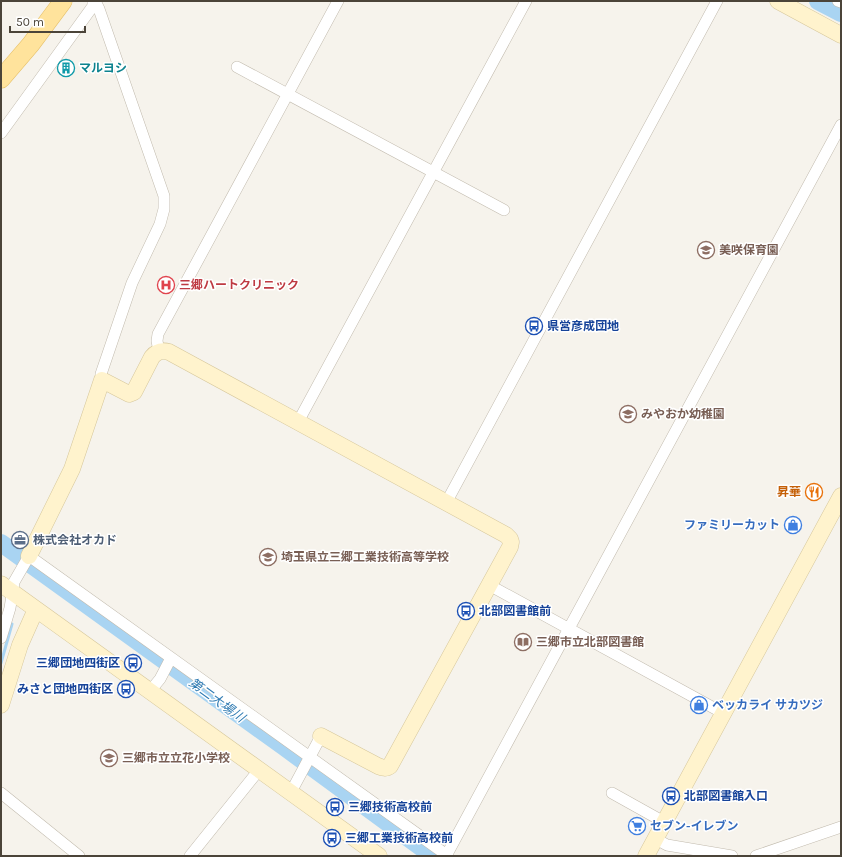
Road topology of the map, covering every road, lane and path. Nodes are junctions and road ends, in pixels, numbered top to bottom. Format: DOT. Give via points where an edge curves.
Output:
graph roads {
  1 [pos="63,1"];
  2 [pos="93,1"];
  3 [pos="338,1"];
  4 [pos="526,1"];
  5 [pos="717,1"];
  6 [pos="778,1"];
  7 [pos="841,35"];
  8 [pos="237,68"];
  9 [pos="1,79"];
  10 [pos="288,94"];
  11 [pos="841,125"];
  12 [pos="1,133"];
  13 [pos="433,173"];
  14 [pos="504,210"];
  15 [pos="159,351"];
  16 [pos="102,380"];
  17 [pos="298,422"];
  18 [pos="841,496"];
  19 [pos="446,503"];
  20 [pos="29,556"];
  21 [pos="489,586"];
  22 [pos="7,589"];
  23 [pos="36,609"];
  24 [pos="569,629"];
  25 [pos="1,638"];
  26 [pos="171,658"];
  27 [pos="155,685"];
  28 [pos="1,705"];
  29 [pos="723,713"];
  30 [pos="321,736"];
  31 [pos="309,759"];
  32 [pos="260,770"];
  33 [pos="294,786"];
  34 [pos="1,793"];
  35 [pos="612,793"];
  36 [pos="664,822"];
  37 [pos="841,827"];
  38 [pos="656,839"];
  39 [pos="79,856"];
  40 [pos="190,856"];
  41 [pos="379,856"];
  42 [pos="447,856"];
  43 [pos="646,856"];
  44 [pos="732,856"];
  45 [pos="756,856"];
  1 -- 9 [label="main road"];
  2 -- 12 [label="street" via="93,6"];
  2 -- 16 [label="street" via="99,9 164,196 160,224 132,283 101,374"];
  3 -- 10 [label="street"];
  4 -- 13 [label="street"];
  5 -- 19 [label="street"];
  6 -- 7 [label="street"];
  8 -- 10 [label="street"];
  10 -- 13 [label="street"];
  10 -- 15 [label="street" via="158,334"];
  11 -- 24 [label="street"];
  13 -- 14 [label="street"];
  13 -- 17 [label="street"];
  15 -- 16 [label="street" via="152,357 134,392 129,394"];
  15 -- 17 [label="street" via="169,352"];
  16 -- 20 [label="street" via="72,469"];
  17 -- 19 [label="street"];
  18 -- 29 [label="street"];
  19 -- 21 [label="street" via="510,539 510,547"];
  20 -- 22 [label="street"];
  20 -- 26 [label="street"];
  21 -- 24 [label="street"];
  21 -- 30 [label="street" via="390,766 378,766"];
  22 -- 23 [label="street"];
  22 -- 25 [label="street" via="10,608"];
  23 -- 27 [label="street"];
  23 -- 28 [label="street" via="20,645"];
  24 -- 29 [label="street"];
  24 -- 42 [label="street"];
  26 -- 27 [label="street"];
  26 -- 31 [label="street"];
  27 -- 32 [label="street"];
  29 -- 36 [label="street"];
  30 -- 31 [label="street"];
  31 -- 33 [label="street"];
  31 -- 42 [label="street"];
  32 -- 33 [label="street"];
  32 -- 40 [label="street"];
  33 -- 41 [label="street"];
  34 -- 39 [label="street"];
  35 -- 36 [label="street"];
  36 -- 38 [label="street"];
  37 -- 45 [label="street"];
  38 -- 43 [label="street"];
  38 -- 44 [label="street" via="667,845"];
}
